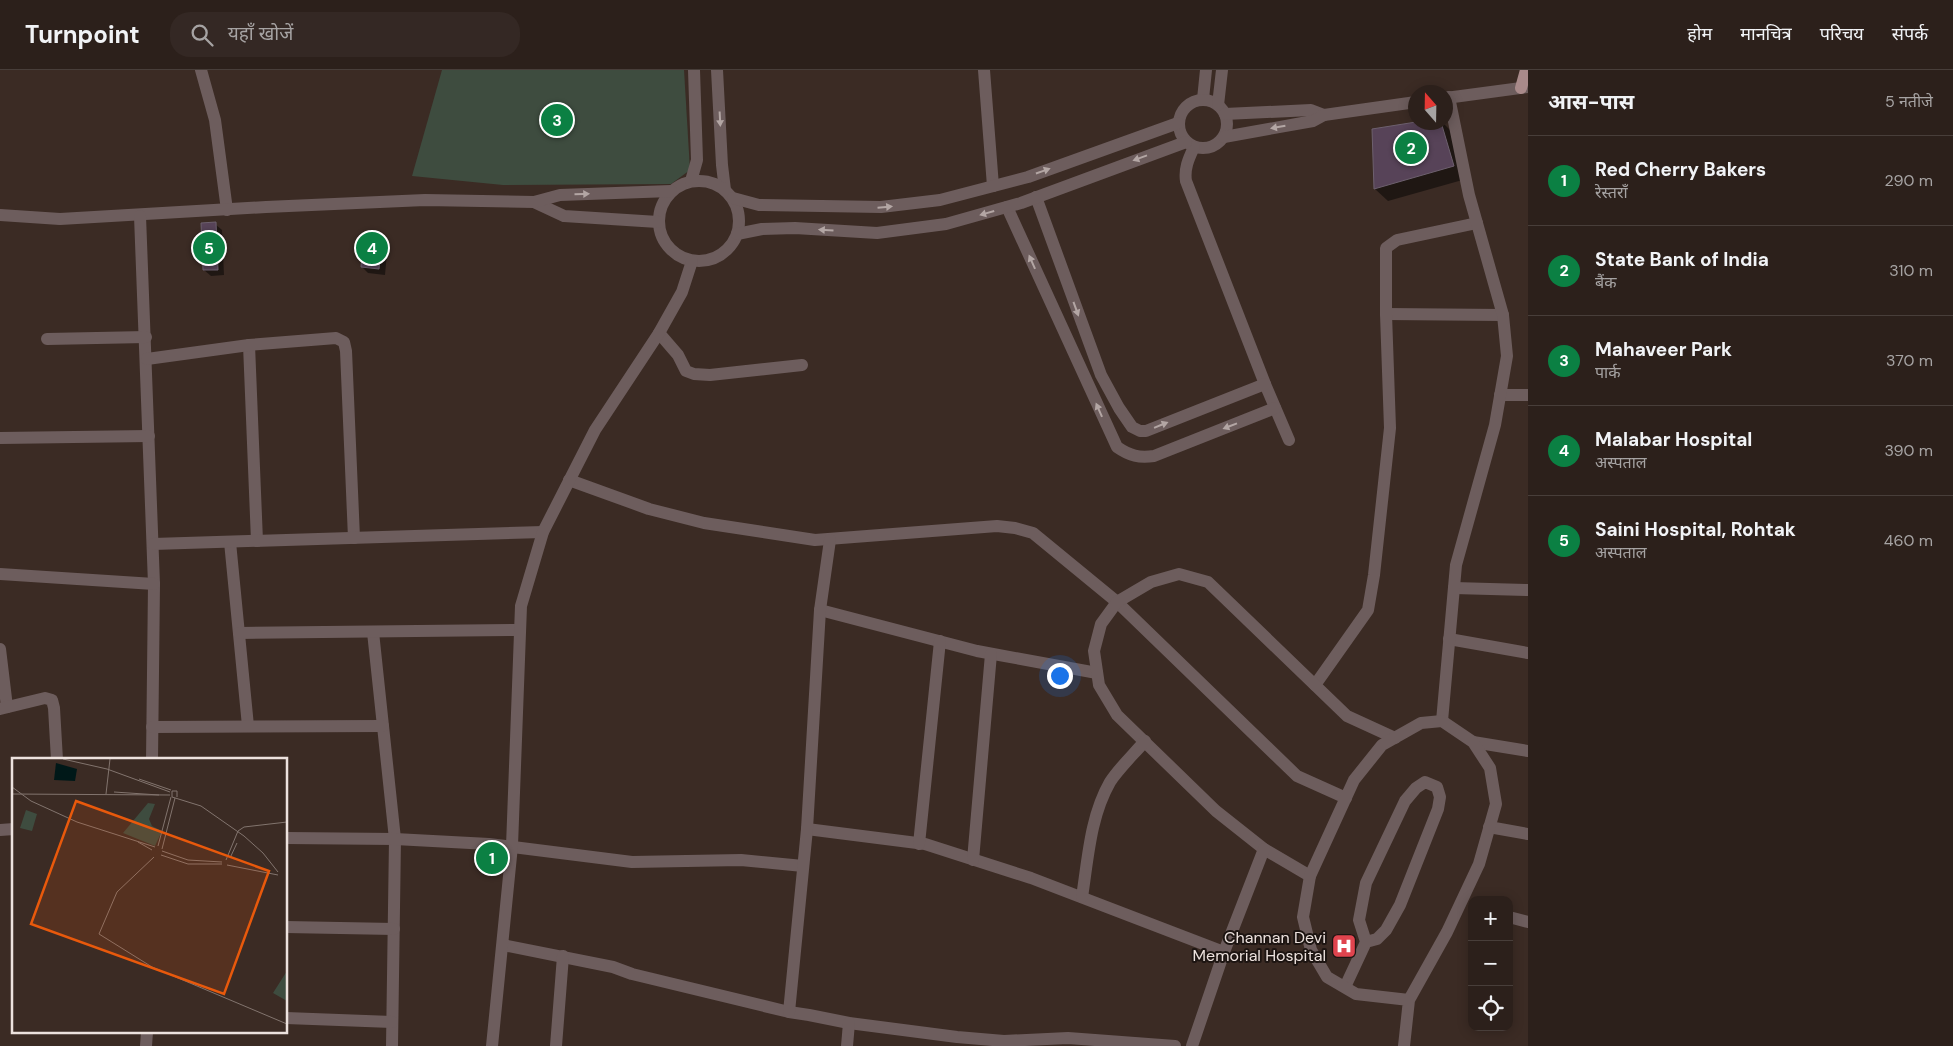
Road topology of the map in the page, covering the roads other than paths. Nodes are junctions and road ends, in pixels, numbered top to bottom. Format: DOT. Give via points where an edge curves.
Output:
graph roads {
  1 [pos="201,70"];
  2 [pos="694,70"];
  3 [pos="717,70"];
  4 [pos="984,70"];
  5 [pos="1206,70"];
  6 [pos="1222,70"];
  7 [pos="1526,70"];
  8 [pos="1525,87"];
  9 [pos="1453,97"];
  10 [pos="1203,100"];
  11 [pos="1408,103"];
  12 [pos="1222,110"];
  13 [pos="1324,114"];
  14 [pos="1178,123"];
  15 [pos="1453,124"];
  16 [pos="1224,137"];
  17 [pos="1190,144"];
  18 [pos="691,181"];
  19 [pos="993,186"];
  20 [pos="671,191"];
  21 [pos="729,194"];
  22 [pos="1036,197"];
  23 [pos="534,202"];
  24 [pos="1007,207"];
  25 [pos="227,210"];
  26 [pos="0,214"];
  27 [pos="140,216"];
  28 [pos="658,222"];
  29 [pos="1477,223"];
  30 [pos="737,234"];
  31 [pos="692,261"];
  32 [pos="1386,314"];
  33 [pos="1503,315"];
  34 [pos="659,333"];
  35 [pos="146,337"];
  36 [pos="47,339"];
  37 [pos="249,345"];
  38 [pos="147,359"];
  39 [pos="802,365"];
  40 [pos="1265,384"];
  41 [pos="1528,394"];
  42 [pos="1500,395"];
  43 [pos="1275,408"];
  44 [pos="149,436"];
  45 [pos="0,438"];
  46 [pos="1290,440"];
  47 [pos="569,480"];
  48 [pos="543,532"];
  49 [pos="354,538"];
  50 [pos="830,540"];
  51 [pos="257,541"];
  52 [pos="230,542"];
  53 [pos="153,544"];
  54 [pos="0,574"];
  55 [pos="154,584"];
  56 [pos="1454,588"];
  57 [pos="1528,590"];
  58 [pos="1116,602"];
  59 [pos="820,610"];
  60 [pos="519,630"];
  61 [pos="372,632"];
  62 [pos="239,634"];
  63 [pos="1449,639"];
  64 [pos="940,641"];
  65 [pos="0,648"];
  66 [pos="1528,653"];
  67 [pos="991,654"];
  68 [pos="1097,673"];
  69 [pos="1315,685"];
  70 [pos="3,708"];
  71 [pos="1442,721"];
  72 [pos="248,726"];
  73 [pos="383,726"];
  74 [pos="152,727"];
  75 [pos="1395,738"];
  76 [pos="1145,741"];
  77 [pos="1474,742"];
  78 [pos="1528,751"];
  79 [pos="57,758"];
  80 [pos="152,758"];
  81 [pos="1346,798"];
  82 [pos="1489,827"];
  83 [pos="807,829"];
  84 [pos="1528,834"];
  85 [pos="288,838"];
  86 [pos="395,839"];
  87 [pos="919,844"];
  88 [pos="512,846"];
  89 [pos="1264,849"];
  90 [pos="973,860"];
  91 [pos="803,866"];
  92 [pos="1310,876"];
  93 [pos="1082,897"];
  94 [pos="1466,906"];
  95 [pos="1513,918"];
  96 [pos="1528,922"];
  97 [pos="288,927"];
  98 [pos="394,929"];
  99 [pos="1366,942"];
  100 [pos="503,945"];
  101 [pos="1224,952"];
  102 [pos="563,956"];
  103 [pos="1345,987"];
  104 [pos="1408,1000"];
  105 [pos="789,1012"];
  106 [pos="288,1018"];
  107 [pos="392,1022"];
  108 [pos="849,1023"];
  109 [pos="1068,1042"];
  110 [pos="392,1046"];
  111 [pos="492,1046"];
  112 [pos="556,1046"];
  113 [pos="847,1046"];
  114 [pos="1175,1046"];
  115 [pos="1192,1046"];
  116 [pos="1404,1046"];
  1 -- 25 [label="street" via="215,120"];
  2 -- 18 [label="street" via="698,160"];
  3 -- 21 [label="street, one-way" via="722,165"];
  4 -- 19 [label="street"];
  5 -- 10 [label="street"];
  6 -- 12 [label="street"];
  7 -- 8 [label="main road"];
  8 -- 9 [label="street"];
  10 -- 12 [label="street"];
  10 -- 14 [label="street" via="1194,101 1183,109"];
  11 -- 13 [label="street"];
  12 -- 13 [label="street" via="1311,110"];
  12 -- 16 [label="street" via="1227,126"];
  13 -- 16 [label="street, one-way" via="1312,121"];
  14 -- 17 [label="street" via="1179,131"];
  19 -- 14 [label="street, one-way" via="1028,177"];
  15 -- 29 [label="street"];
  16 -- 17 [label="street" via="1208,148"];
  17 -- 22 [label="street, one-way"];
  17 -- 40 [label="street" via="1186,181"];
  18 -- 20 [label="street"];
  18 -- 21 [label="street" via="704,180 716,184"];
  21 -- 19 [label="street, one-way" via="759,205 881,208 940,200"];
  23 -- 20 [label="street, one-way" via="560,195"];
  20 -- 28 [label="street" via="661,205"];
  21 -- 30 [label="street" via="737,208"];
  22 -- 24 [label="street"];
  22 -- 40 [label="street, one-way" via="1101,375 1132,427 1146,431"];
  23 -- 25 [label="street" via="426,200"];
  23 -- 28 [label="street" via="564,216"];
  24 -- 30 [label="street, one-way" via="946,224 877,233 795,228"];
  43 -- 24 [label="street, one-way" via="1154,456 1128,455 1117,447"];
  25 -- 27 [label="street"];
  26 -- 27 [label="street" via="60,219"];
  27 -- 35 [label="street"];
  28 -- 31 [label="street" via="663,240 675,254"];
  29 -- 32 [label="street" via="1397,240 1386,248"];
  29 -- 33 [label="street"];
  30 -- 31 [label="street" via="727,250 711,259"];
  31 -- 34 [label="street" via="682,292"];
  32 -- 33 [label="street"];
  32 -- 69 [label="street" via="1390,428 1368,610"];
  33 -- 42 [label="street" via="1507,356"];
  34 -- 39 [label="street" via="686,370 694,374"];
  34 -- 47 [label="street" via="596,430"];
  35 -- 36 [label="street"];
  35 -- 38 [label="street"];
  37 -- 38 [label="street"];
  37 -- 49 [label="street" via="336,338 344,342"];
  37 -- 51 [label="street"];
  38 -- 44 [label="street"];
  40 -- 43 [label="street"];
  41 -- 42 [label="street"];
  42 -- 56 [label="street" via="1495,425 1456,565"];
  43 -- 46 [label="street"];
  44 -- 45 [label="street"];
  44 -- 53 [label="street"];
  47 -- 48 [label="street"];
  47 -- 50 [label="street" via="649,509 704,523"];
  48 -- 49 [label="street"];
  48 -- 60 [label="street" via="521,606"];
  49 -- 51 [label="street"];
  50 -- 58 [label="street" via="996,526 1026,530"];
  50 -- 59 [label="street"];
  51 -- 52 [label="street"];
  52 -- 53 [label="street"];
  52 -- 62 [label="street"];
  53 -- 55 [label="street"];
  54 -- 55 [label="street"];
  55 -- 74 [label="street"];
  56 -- 57 [label="street"];
  56 -- 63 [label="street"];
  58 -- 68 [label="street" via="1101,624 1094,651"];
  58 -- 69 [label="street" via="1151,582 1179,574 1208,582"];
  58 -- 81 [label="street" via="1297,776"];
  59 -- 64 [label="street"];
  59 -- 83 [label="street"];
  60 -- 61 [label="street"];
  60 -- 88 [label="street"];
  61 -- 62 [label="street"];
  61 -- 73 [label="street"];
  62 -- 72 [label="street"];
  63 -- 66 [label="street"];
  63 -- 71 [label="street"];
  64 -- 67 [label="street"];
  64 -- 87 [label="street"];
  65 -- 70 [label="street"];
  67 -- 68 [label="street"];
  67 -- 90 [label="street"];
  68 -- 76 [label="street" via="1099,685 1117,715"];
  69 -- 75 [label="street" via="1347,716"];
  70 -- 79 [label="street" via="46,698 52,700"];
  71 -- 75 [label="street" via="1421,723"];
  71 -- 77 [label="street"];
  72 -- 73 [label="street"];
  72 -- 74 [label="street"];
  73 -- 86 [label="street"];
  74 -- 80 [label="street"];
  75 -- 81 [label="street" via="1382,745 1354,780"];
  76 -- 89 [label="street" via="1216,812"];
  76 -- 93 [label="street" via="1111,781 1101,801 1094,822"];
  77 -- 78 [label="street"];
  77 -- 82 [label="street" via="1490,768 1496,804"];
  81 -- 92 [label="street"];
  82 -- 84 [label="street"];
  82 -- 94 [label="street"];
  83 -- 87 [label="street"];
  83 -- 91 [label="street"];
  85 -- 86 [label="street"];
  86 -- 88 [label="street"];
  86 -- 98 [label="street"];
  87 -- 90 [label="street"];
  88 -- 91 [label="street" via="632,862 741,860"];
  88 -- 100 [label="street"];
  89 -- 92 [label="street"];
  89 -- 101 [label="street"];
  90 -- 93 [label="street"];
  91 -- 105 [label="street"];
  92 -- 103 [label="street" via="1303,917 1311,950 1327,977"];
  93 -- 101 [label="street"];
  94 -- 104 [label="street" via="1447,932"];
  95 -- 96 [label="street"];
  97 -- 98 [label="street"];
  98 -- 107 [label="street"];
  99 -- 99 [label="street" via="1359,920 1366,884 1406,801 1425,782 1437,787 1440,797 1438,809 1400,905 1386,930 1377,939"];
  99 -- 103 [label="street"];
  100 -- 102 [label="street"];
  100 -- 111 [label="street"];
  101 -- 115 [label="street"];
  102 -- 105 [label="street"];
  102 -- 112 [label="street"];
  103 -- 104 [label="street" via="1356,994"];
  104 -- 116 [label="street"];
  105 -- 108 [label="street"];
  106 -- 107 [label="street"];
  107 -- 110 [label="street"];
  108 -- 109 [label="street" via="957,1037"];
  108 -- 113 [label="street"];
  109 -- 114 [label="street"];
}
